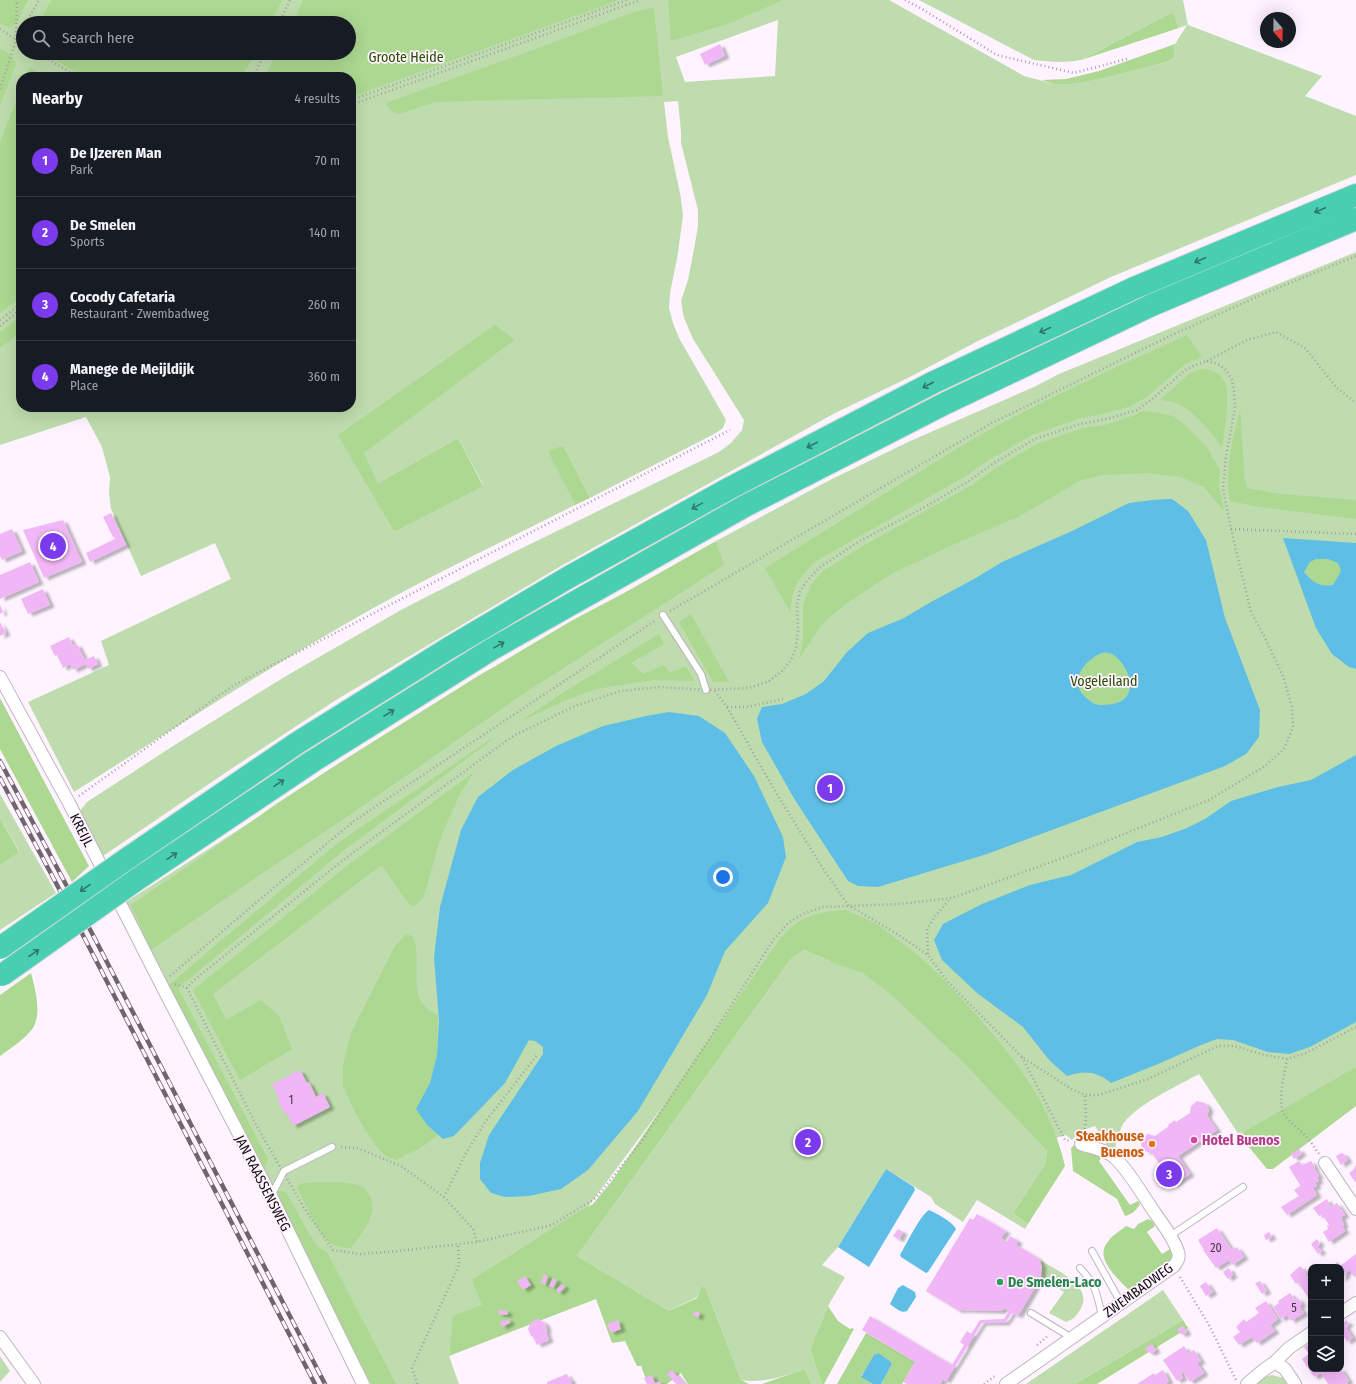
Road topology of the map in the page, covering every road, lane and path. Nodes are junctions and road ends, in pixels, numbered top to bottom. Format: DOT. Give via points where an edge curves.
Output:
graph roads {
  1 [pos="17,0"];
  2 [pos="39,0"];
  3 [pos="290,0"];
  4 [pos="627,0"];
  5 [pos="640,0"];
  6 [pos="905,0"];
  7 [pos="17,16"];
  8 [pos="30,16"];
  9 [pos="282,16"];
  10 [pos="0,29"];
  11 [pos="16,40"];
  12 [pos="1127,59"];
  13 [pos="50,60"];
  14 [pos="262,60"];
  15 [pos="70,72"];
  16 [pos="256,72"];
  17 [pos="0,89"];
  18 [pos="356,98"];
  19 [pos="356,104"];
  20 [pos="1356,195"];
  21 [pos="1356,219"];
  22 [pos="1356,256"];
  23 [pos="16,308"];
  24 [pos="16,313"];
  25 [pos="0,320"];
  26 [pos="0,326"];
  27 [pos="1207,361"];
  28 [pos="1356,403"];
  29 [pos="730,430"];
  30 [pos="1231,529"];
  31 [pos="1356,534"];
  32 [pos="663,615"];
  33 [pos="0,677"];
  34 [pos="706,690"];
  35 [pos="713,690"];
  36 [pos="782,699"];
  37 [pos="728,707"];
  38 [pos="69,803"];
  39 [pos="952,898"];
  40 [pos="848,905"];
  41 [pos="0,948"];
  42 [pos="928,955"];
  43 [pos="1,976"];
  44 [pos="161,984"];
  45 [pos="1356,1027"];
  46 [pos="537,1055"];
  47 [pos="1022,1057"];
  48 [pos="1287,1058"];
  49 [pos="1085,1095"];
  50 [pos="1312,1143"];
  51 [pos="1081,1144"];
  52 [pos="332,1147"];
  53 [pos="1325,1163"];
  54 [pos="284,1171"];
  55 [pos="1243,1187"];
  56 [pos="271,1196"];
  57 [pos="444,1197"];
  58 [pos="1356,1209"];
  59 [pos="1170,1236"];
  60 [pos="477,1242"];
  61 [pos="458,1243"];
  62 [pos="1092,1251"];
  63 [pos="1174,1266"];
  64 [pos="1080,1268"];
  65 [pos="1121,1303"];
  66 [pos="1356,1303"];
  67 [pos="1344,1311"];
  68 [pos="1031,1313"];
  69 [pos="1102,1316"];
  70 [pos="1308,1335"];
  71 [pos="0,1337"];
  72 [pos="1072,1338"];
  73 [pos="1275,1362"];
  74 [pos="30,1382"];
  75 [pos="363,1384"];
  76 [pos="416,1384"];
  77 [pos="1006,1384"];
  78 [pos="1238,1384"];
  79 [pos="1247,1384"];
  80 [pos="1295,1384"];
  1 -- 7 [label="path"];
  2 -- 8 [label="path"];
  3 -- 9 [label="path"];
  4 -- 18 [label="path"];
  5 -- 19 [label="path"];
  6 -- 12 [label="path" via="997,55 1074,73"];
  10 -- 11 [label="path"];
  11 -- 17 [label="path"];
  13 -- 15 [label="path"];
  14 -- 16 [label="path"];
  20 -- 41 [label="highway, one-way, bridge" via="1134,288 932,383 730,488 569,577 449,648 298,743"];
  43 -- 21 [label="highway, one-way, bridge" via="139,878 313,761 492,649 745,506 946,403 1152,305"];
  22 -- 32 [label="path" via="1174,334 992,423"];
  23 -- 25 [label="path"];
  24 -- 26 [label="path"];
  27 -- 28 [label="path" via="1247,340 1276,332 1305,348 1337,388"];
  27 -- 30 [label="path" via="1226,370 1232,380 1234,391 1235,408 1223,488"];
  27 -- 35 [label="path" via="1184,371 1137,410 1080,424 1035,439 925,507 858,542 819,568 800,592 797,604 796,648 782,671 768,682 748,688"];
  29 -- 38 [label="path" via="234,684"];
  30 -- 31 [label="path"];
  30 -- 39 [label="path" via="1251,612 1283,676 1292,707 1293,726 1284,749 1265,766 1209,800 1079,852"];
  32 -- 34 [label="lane" via="701,674"];
  32 -- 44 [label="path" via="354,821"];
  33 -- 38 [label="street, KREIJL"];
  34 -- 35 [label="path"];
  34 -- 54 [label="path" via="659,687 621,691 575,706 513,736 347,857 194,980 187,988 256,1126"];
  35 -- 37 [label="path"];
  36 -- 37 [label="path" via="747,707"];
  37 -- 40 [label="path" via="775,791"];
  38 -- 44 [label="street, KREIJL"];
  39 -- 40 [label="path" via="900,904"];
  39 -- 42 [label="path" via="927,929"];
  40 -- 42 [label="path"];
  40 -- 60 [label="path" via="823,907 803,914 788,923 774,939 640,1142 596,1198 552,1226"];
  42 -- 47 [label="path" via="947,981"];
  44 -- 56 [label="street, JAN RAASSENSWEG"];
  45 -- 48 [label="path" via="1306,1053"];
  46 -- 57 [label="path" via="486,1121 466,1153"];
  47 -- 49 [label="path"];
  47 -- 51 [label="path" via="1065,1140"];
  48 -- 49 [label="path" via="1234,1046 1218,1046 1148,1080 1099,1095"];
  48 -- 50 [label="path" via="1281,1104 1283,1112"];
  49 -- 51 [label="path" via="1086,1119"];
  51 -- 59 [label="street, ZWEMBADWEG" via="1114,1157"];
  52 -- 54 [label="lane"];
  52 -- 57 [label="path" via="357,1148 401,1166"];
  53 -- 58 [label="street"];
  54 -- 56 [label="lane"];
  54 -- 61 [label="path" via="304,1208 333,1250 360,1254"];
  55 -- 59 [label="lane"];
  56 -- 75 [label="street, JAN RAASSENSWEG"];
  57 -- 60 [label="path" via="473,1229"];
  59 -- 63 [label="street, ZWEMBADWEG" via="1179,1256"];
  60 -- 61 [label="path"];
  61 -- 76 [label="path" via="459,1265 412,1368"];
  62 -- 65 [label="lane"];
  63 -- 65 [label="street, ZWEMBADWEG"];
  63 -- 78 [label="path" via="1209,1325"];
  64 -- 69 [label="lane" via="1090,1279 1096,1292"];
  65 -- 69 [label="street, ZWEMBADWEG"];
  66 -- 67 [label="street"];
  68 -- 72 [label="lane"];
  69 -- 72 [label="street, ZWEMBADWEG"];
  70 -- 73 [label="street" via="1288,1348"];
  71 -- 74 [label="street"];
  72 -- 77 [label="street, ZWEMBADWEG"];
  73 -- 79 [label="street"];
  73 -- 80 [label="street"];
}
